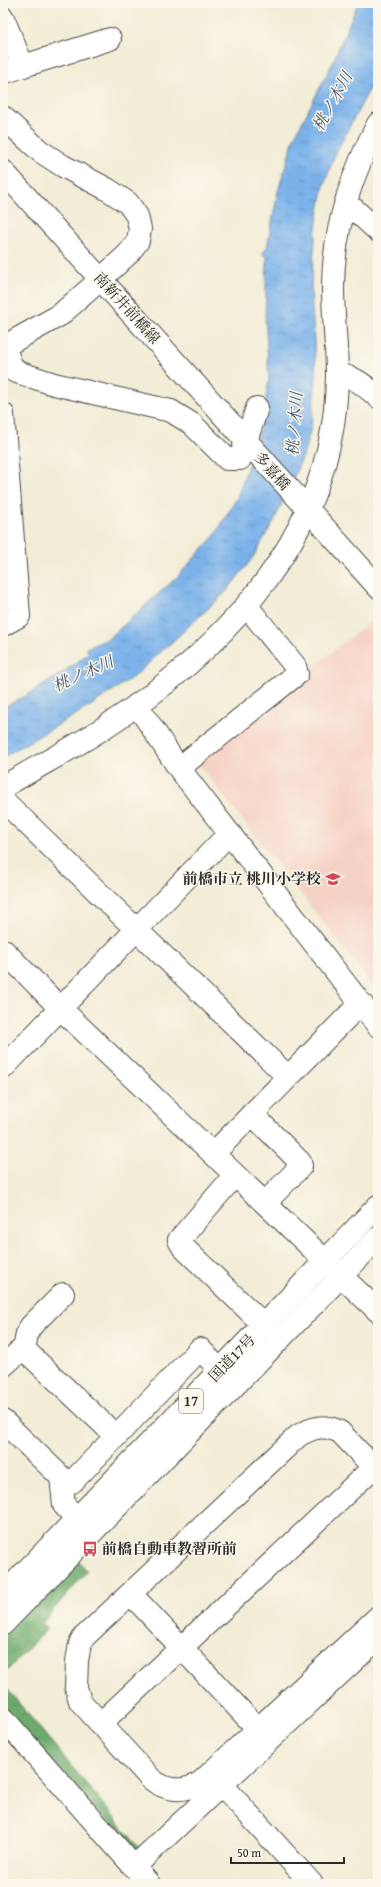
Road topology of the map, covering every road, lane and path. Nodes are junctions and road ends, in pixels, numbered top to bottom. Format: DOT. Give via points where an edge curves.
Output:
graph roads {
  1 [pos="3,18"];
  2 [pos="110,39"];
  3 [pos="13,70"];
  4 [pos="3,117"];
  5 [pos="378,124"];
  6 [pos="3,172"];
  7 [pos="345,206"];
  8 [pos="378,231"];
  9 [pos="101,279"];
  10 [pos="4,347"];
  11 [pos="337,375"];
  12 [pos="378,397"];
  13 [pos="257,408"];
  14 [pos="3,414"];
  15 [pos="248,444"];
  16 [pos="302,503"];
  17 [pos="378,587"];
  18 [pos="249,604"];
  19 [pos="3,625"];
  20 [pos="137,705"];
  21 [pos="179,768"];
  22 [pos="3,787"];
  23 [pos="3,800"];
  24 [pos="231,835"];
  25 [pos="136,930"];
  26 [pos="3,950"];
  27 [pos="362,1004"];
  28 [pos="61,1008"];
  29 [pos="378,1026"];
  30 [pos="5,1064"];
  31 [pos="288,1076"];
  32 [pos="252,1114"];
  33 [pos="213,1154"];
  34 [pos="235,1175"];
  35 [pos="265,1203"];
  36 [pos="378,1206"];
  37 [pos="378,1238"];
  38 [pos="333,1269"];
  39 [pos="63,1294"];
  40 [pos="378,1311"];
  41 [pos="264,1325"];
  42 [pos="24,1351"];
  43 [pos="3,1366"];
  44 [pos="220,1370"];
  45 [pos="3,1421"];
  46 [pos="116,1436"];
  47 [pos="376,1469"];
  48 [pos="63,1484"];
  49 [pos="77,1518"];
  50 [pos="131,1594"];
  51 [pos="3,1595"];
  52 [pos="378,1617"];
  53 [pos="3,1624"];
  54 [pos="378,1638"];
  55 [pos="182,1648"];
  56 [pos="3,1718"];
  57 [pos="100,1724"];
  58 [pos="258,1729"];
  59 [pos="3,1731"];
  60 [pos="222,1785"];
  61 [pos="132,1876"];
  62 [pos="149,1884"];
  63 [pos="312,1884"];
  1 -- 3 [label="main road"];
  2 -- 3 [label="main road"];
  4 -- 9 [label="main road" via="40,151 128,203 137,216 140,229 138,241"];
  5 -- 7 [label="main road" via="360,158"];
  6 -- 9 [label="main road, 南新井前橋線"];
  7 -- 8 [label="main road" via="355,210"];
  7 -- 11 [label="main road" via="339,227 333,287"];
  9 -- 10 [label="main road" via="60,315"];
  9 -- 15 [label="main road, 南新井前橋線"];
  10 -- 15 [label="main road" via="14,371 54,384 171,412 192,424 227,459 240,459"];
  11 -- 12 [label="main road" via="361,382"];
  11 -- 16 [label="main road" via="332,430 325,462"];
  13 -- 15 [label="main road"];
  14 -- 19 [label="main road" via="19,616"];
  15 -- 16 [label="main road, 多嘉橋"];
  16 -- 17 [label="main road"];
  16 -- 18 [label="main road" via="281,560"];
  18 -- 20 [label="main road" via="198,656"];
  18 -- 21 [label="main road" via="250,610 295,666 297,674"];
  20 -- 21 [label="main road"];
  20 -- 22 [label="main road" via="102,730"];
  21 -- 24 [label="main road"];
  23 -- 25 [label="main road"];
  24 -- 25 [label="main road" via="221,842"];
  24 -- 27 [label="main road"];
  25 -- 28 [label="main road"];
  25 -- 31 [label="main road"];
  26 -- 28 [label="main road"];
  27 -- 29 [label="main road"];
  27 -- 31 [label="main road"];
  28 -- 30 [label="main road"];
  28 -- 33 [label="main road"];
  31 -- 32 [label="main road"];
  32 -- 33 [label="main road"];
  32 -- 35 [label="main road" via="300,1162 301,1166"];
  33 -- 34 [label="main road"];
  34 -- 35 [label="main road"];
  34 -- 41 [label="main road" via="179,1240 183,1247"];
  35 -- 38 [label="main road"];
  36 -- 38 [label="main road, 国道17号 / 17"];
  37 -- 38 [label="main road, 国道17号 / 17"];
  38 -- 40 [label="main road"];
  38 -- 41 [label="main road, 国道17号 / 17"];
  38 -- 53 [label="main road, 国道17号 / 17"];
  39 -- 42 [label="main road" via="31,1326"];
  41 -- 44 [label="main road, 国道17号 / 17"];
  42 -- 43 [label="main road" via="14,1354"];
  42 -- 46 [label="main road"];
  44 -- 46 [label="main road" via="200,1350"];
  44 -- 49 [label="main road, 国道17号 / 17"];
  45 -- 48 [label="main road" via="57,1472"];
  46 -- 48 [label="main road" via="72,1482"];
  47 -- 50 [label="main road" via="340,1432 326,1427 312,1428 298,1436"];
  47 -- 55 [label="main road"];
  48 -- 49 [label="main road" via="64,1505"];
  49 -- 51 [label="main road, 国道17号 / 17"];
  50 -- 55 [label="main road"];
  50 -- 57 [label="main road" via="92,1629 80,1644 77,1692 84,1707"];
  52 -- 58 [label="main road"];
  54 -- 60 [label="main road"];
  55 -- 57 [label="main road"];
  55 -- 58 [label="main road"];
  56 -- 61 [label="main road"];
  57 -- 58 [label="main road" via="151,1779 158,1785 172,1790 187,1788 201,1782"];
  59 -- 61 [label="main road" via="39,1777"];
  60 -- 61 [label="main road"];
  60 -- 63 [label="main road"];
  61 -- 62 [label="main road"];
}
